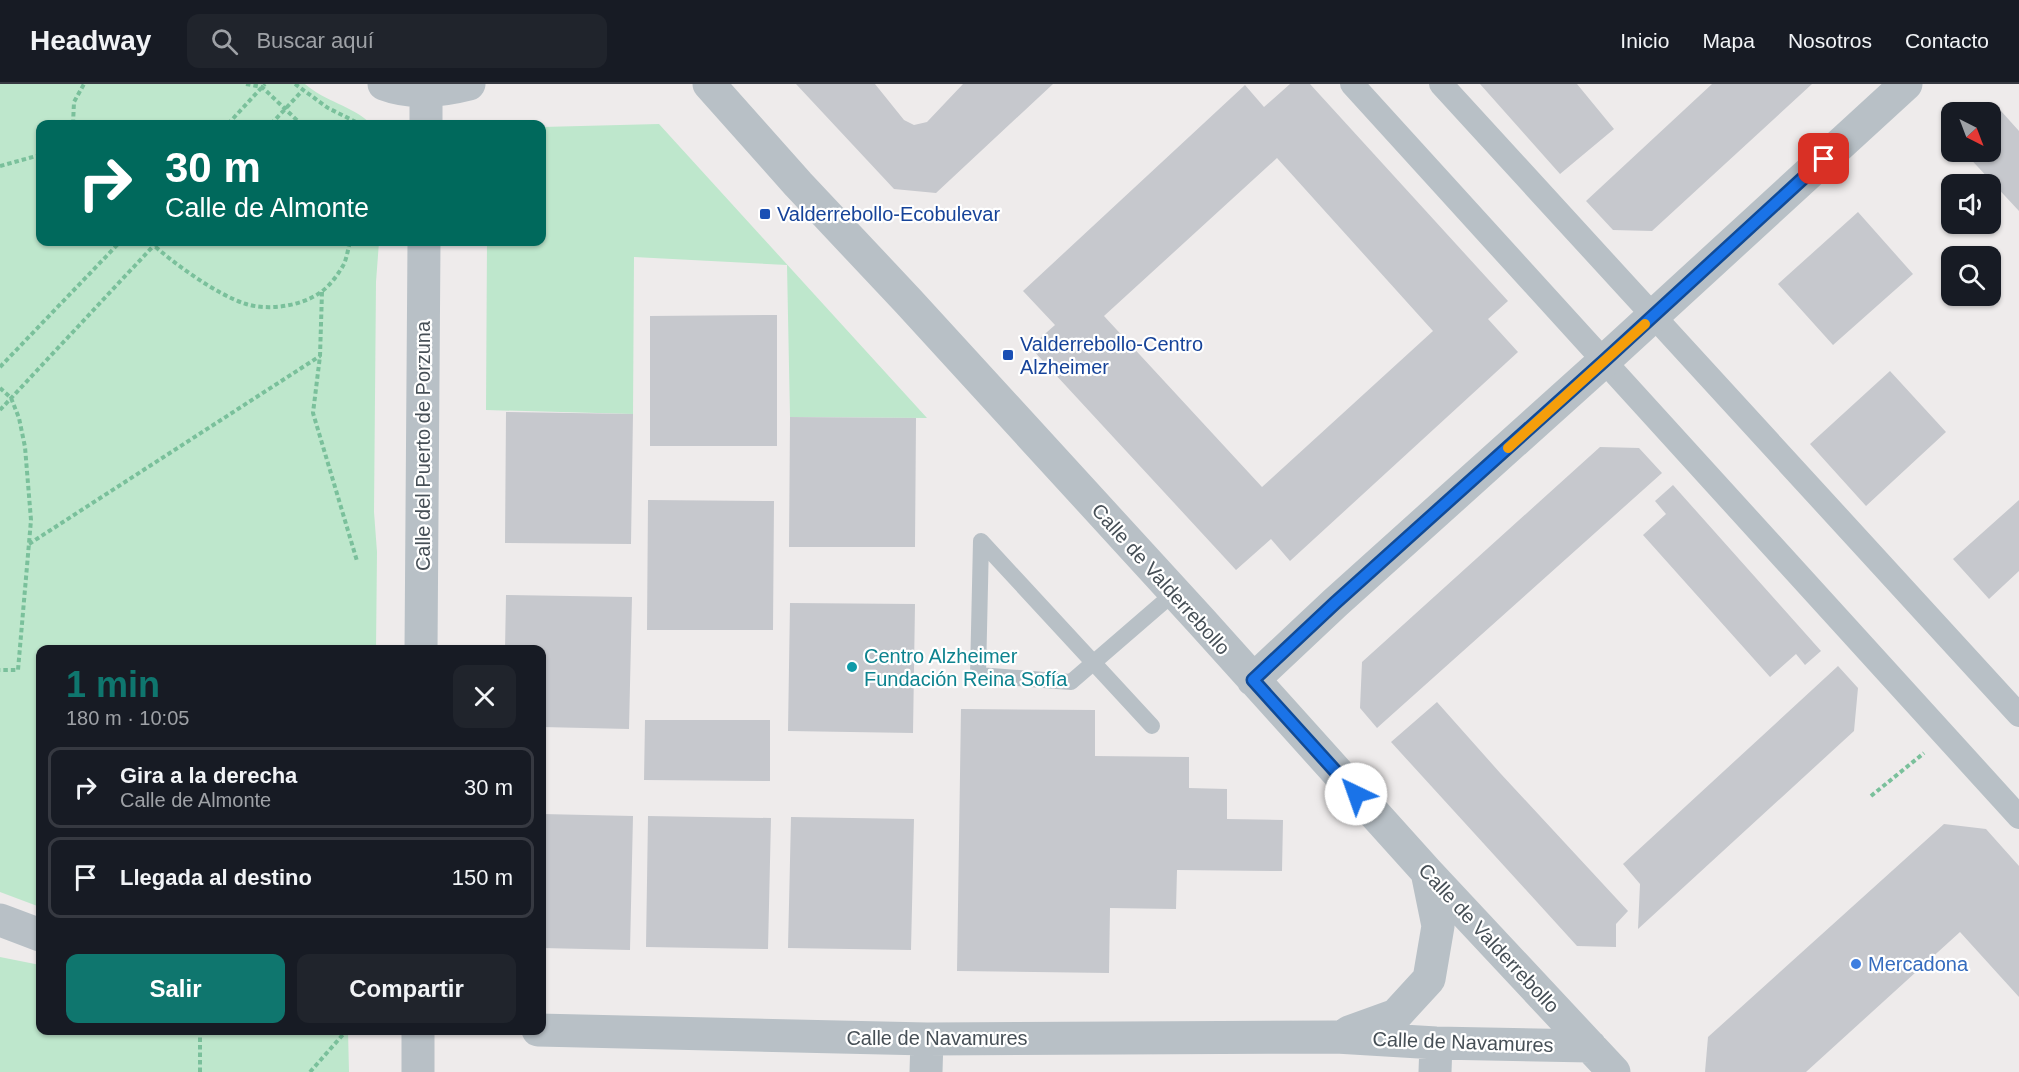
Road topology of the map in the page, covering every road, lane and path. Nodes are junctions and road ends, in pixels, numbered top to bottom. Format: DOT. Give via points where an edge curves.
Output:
graph roads {
  1 [pos="84,84"];
  2 [pos="246,84"];
  3 [pos="295,84"];
  4 [pos="384,84"];
  5 [pos="469,84"];
  6 [pos="706,84"];
  7 [pos="1352,84"];
  8 [pos="1440,84"];
  9 [pos="1906,84"];
  10 [pos="264,86"];
  11 [pos="303,90"];
  12 [pos="426,90"];
  13 [pos="284,111"];
  14 [pos="73,120"];
  15 [pos="232,120"];
  16 [pos="275,120"];
  17 [pos="296,120"];
  18 [pos="352,120"];
  19 [pos="426,120"];
  20 [pos="36,156"];
  21 [pos="0,166"];
  22 [pos="116,246"];
  23 [pos="151,246"];
  24 [pos="158,246"];
  25 [pos="349,246"];
  26 [pos="424,246"];
  27 [pos="322,292"];
  28 [pos="1653,316"];
  29 [pos="320,356"];
  30 [pos="1604,361"];
  31 [pos="0,367"];
  32 [pos="0,388"];
  33 [pos="11,398"];
  34 [pos="0,410"];
  35 [pos="29,544"];
  36 [pos="357,561"];
  37 [pos="1174,593"];
  38 [pos="421,645"];
  39 [pos="1093,663"];
  40 [pos="0,670"];
  41 [pos="1253,680"];
  42 [pos="2019,715"];
  43 [pos="1152,726"];
  44 [pos="2019,817"];
  45 [pos="1427,872"];
  46 [pos="0,920"];
  47 [pos="36,934"];
  48 [pos="546,1030"];
  49 [pos="200,1035"];
  50 [pos="343,1035"];
  51 [pos="418,1035"];
  52 [pos="1336,1037"];
  53 [pos="927,1039"];
  54 [pos="1590,1046"];
  55 [pos="1436,1058"];
  56 [pos="200,1072"];
  57 [pos="310,1072"];
  58 [pos="418,1072"];
  59 [pos="926,1072"];
  60 [pos="1614,1072"];
  1 -- 14 [label="path" via="74,102"];
  2 -- 10 [label="path"];
  3 -- 11 [label="path"];
  4 -- 12 [label="street"];
  5 -- 12 [label="street"];
  6 -- 37 [label="street, Calle de Valderrebollo"];
  7 -- 30 [label="street"];
  8 -- 28 [label="street"];
  9 -- 28 [label="street"];
  10 -- 13 [label="path"];
  10 -- 15 [label="path"];
  11 -- 13 [label="path"];
  11 -- 18 [label="path"];
  12 -- 19 [label="street"];
  13 -- 16 [label="path"];
  13 -- 17 [label="path"];
  20 -- 21 [label="path"];
  22 -- 31 [label="path"];
  23 -- 33 [label="path"];
  24 -- 27 [label="path" via="206,284 246,304 274,307 299,303"];
  25 -- 27 [label="path" via="344,263"];
  26 -- 38 [label="street, Calle del Puerto de Porzuna"];
  27 -- 29 [label="path"];
  28 -- 30 [label="street"];
  28 -- 42 [label="street"];
  29 -- 35 [label="path"];
  29 -- 36 [label="path" via="313,413"];
  30 -- 41 [label="street"];
  30 -- 44 [label="street"];
  32 -- 33 [label="path"];
  33 -- 34 [label="path"];
  33 -- 35 [label="path" via="25,447"];
  35 -- 40 [label="path" via="18,670"];
  37 -- 39 [label="lane"];
  37 -- 41 [label="street, Calle de Valderrebollo"];
  39 -- 39 [label="lane" via="1071,682 978,675 981,541"];
  39 -- 43 [label="lane"];
  41 -- 45 [label="street, Calle de Valderrebollo"];
  45 -- 52 [label="street, Calle de Navamures" via="1438,926 1429,979 1396,1015"];
  45 -- 54 [label="street, Calle de Valderrebollo"];
  46 -- 47 [label="street"];
  48 -- 53 [label="street, Calle de Navamures"];
  49 -- 56 [label="path"];
  50 -- 57 [label="path"];
  51 -- 58 [label="street"];
  52 -- 53 [label="street, Calle de Navamures"];
  52 -- 55 [label="street, Calle de Navamures"];
  53 -- 59 [label="street"];
  54 -- 55 [label="street, Calle de Navamures"];
  54 -- 60 [label="street, Calle de Valderrebollo"];
}
